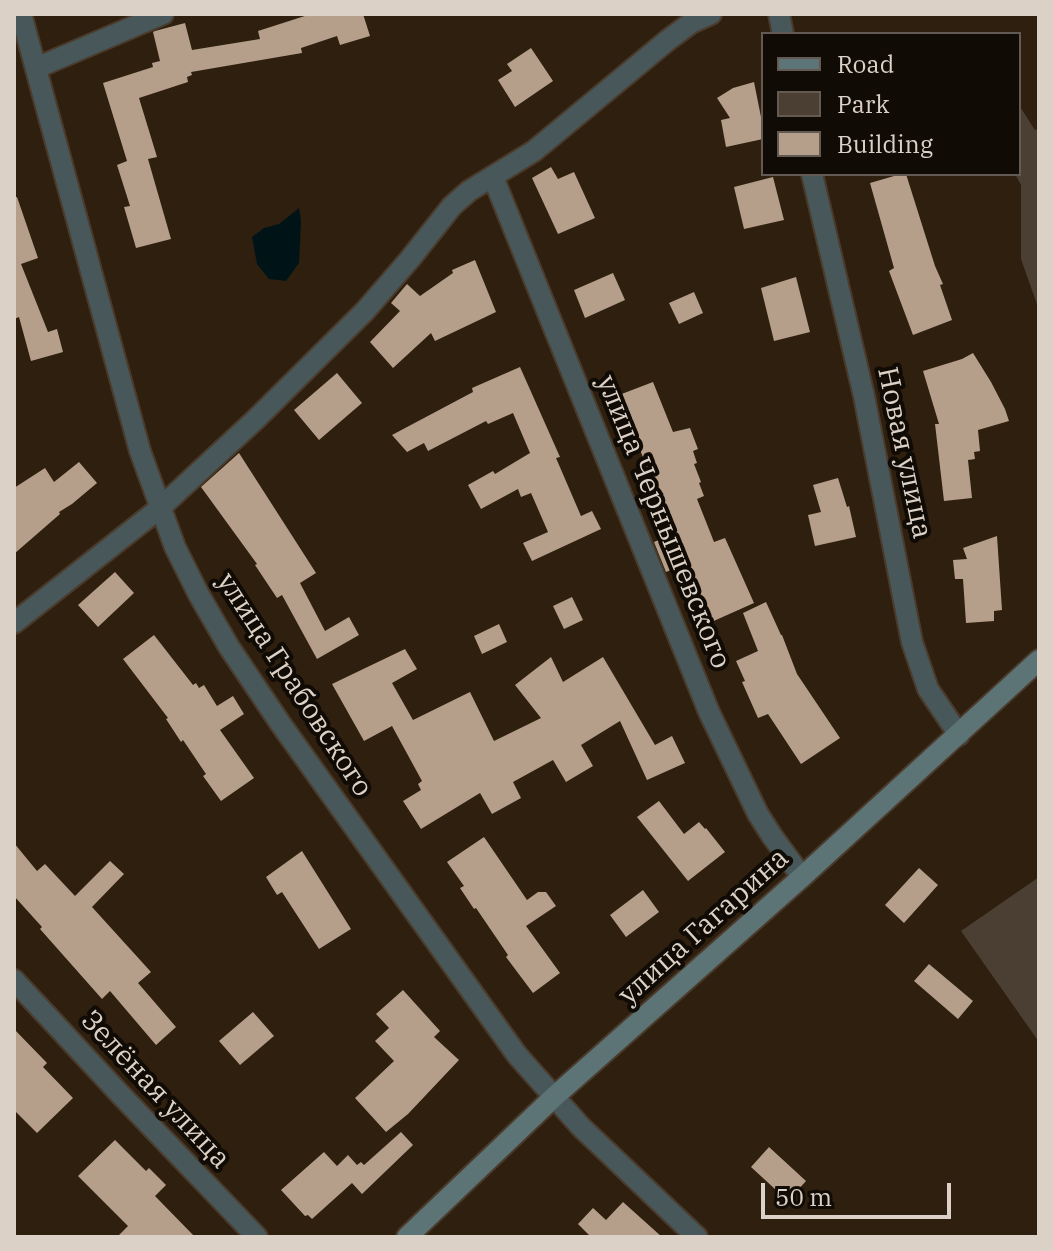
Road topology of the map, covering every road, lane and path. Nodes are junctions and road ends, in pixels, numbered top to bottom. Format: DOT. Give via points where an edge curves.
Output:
graph roads {
  1 [pos="21,14"];
  2 [pos="163,14"];
  3 [pos="711,14"];
  4 [pos="36,68"];
  5 [pos="812,176"];
  6 [pos="493,177"];
  7 [pos="160,508"];
  8 [pos="14,623"];
  9 [pos="1039,660"];
  10 [pos="959,735"];
  11 [pos="802,877"];
  12 [pos="14,980"];
  13 [pos="555,1096"];
  14 [pos="257,1237"];
  15 [pos="407,1237"];
  16 [pos="697,1237"];
  1 -- 4 [label="street, улица Грабовского"];
  2 -- 4 [label="street"];
  3 -- 6 [label="street" via="668,40 534,151"];
  4 -- 7 [label="street, улица Грабовского"];
  5 -- 10 [label="street, Новая улица" via="864,396 912,642 928,689"];
  6 -- 7 [label="street" via="452,206 365,311"];
  6 -- 11 [label="street, улица Чернышевского" via="709,712 758,814"];
  7 -- 8 [label="street"];
  7 -- 13 [label="street, улица Грабовского" via="199,595 280,723 517,1055"];
  9 -- 10 [label="main road, улица Гагарина"];
  10 -- 11 [label="main road, улица Гагарина"];
  11 -- 13 [label="main road, улица Гагарина"];
  12 -- 14 [label="street, Зелёная улица"];
  13 -- 15 [label="main road, улица Гагарина"];
  13 -- 16 [label="street, улица Грабовского"];
}
